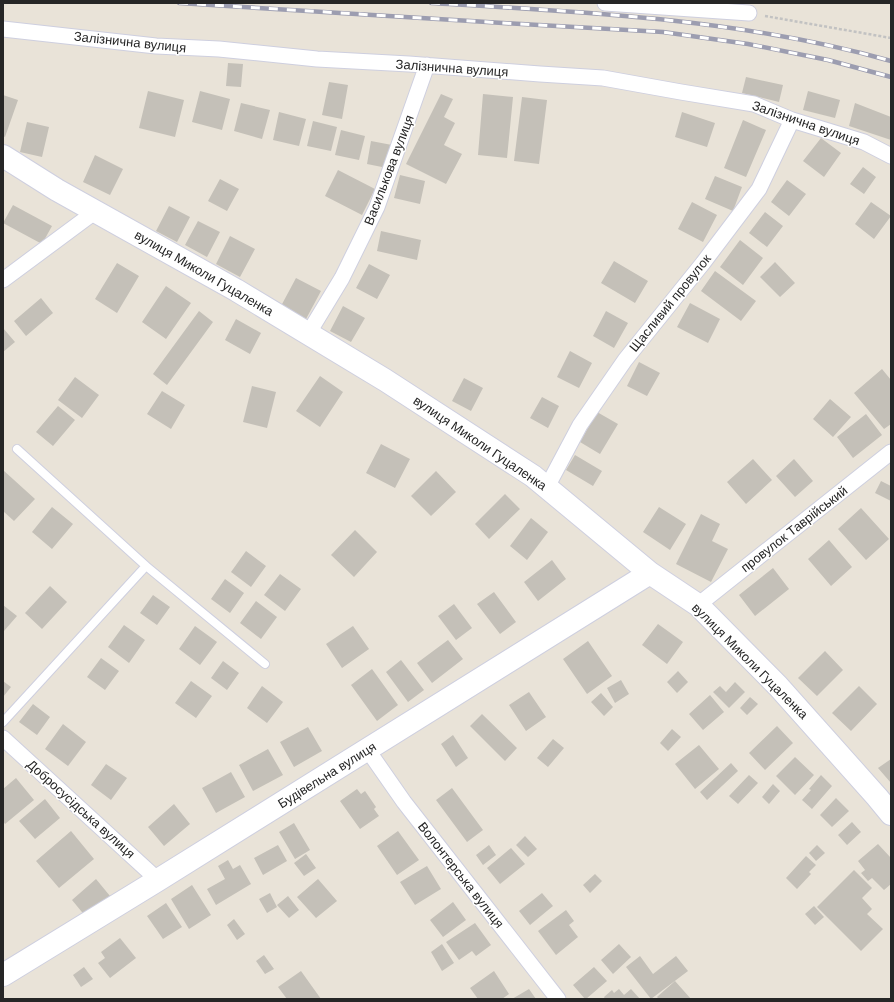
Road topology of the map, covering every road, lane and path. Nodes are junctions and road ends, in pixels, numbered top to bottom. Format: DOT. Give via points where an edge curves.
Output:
graph roads {
  1 [pos="605,3"];
  2 [pos="749,13"];
  3 [pos="3,29"];
  4 [pos="891,38"];
  5 [pos="427,65"];
  6 [pos="792,120"];
  7 [pos="3,156"];
  8 [pos="891,156"];
  9 [pos="96,211"];
  10 [pos="3,280"];
  11 [pos="308,334"];
  12 [pos="17,449"];
  13 [pos="891,452"];
  14 [pos="547,487"];
  15 [pos="146,566"];
  16 [pos="650,573"];
  17 [pos="698,605"];
  18 [pos="265,664"];
  19 [pos="3,722"];
  20 [pos="3,738"];
  21 [pos="367,749"];
  22 [pos="891,814"];
  23 [pos="158,880"];
  24 [pos="3,975"];
  25 [pos="558,999"];
  1 -- 2 [label="street"];
  2 -- 4 [label="path"];
  3 -- 5 [label="street, Залізнична вулиця" via="156,46"];
  5 -- 6 [label="street, Залізнична вулиця" via="603,78 754,104"];
  5 -- 11 [label="street, Василькова вулиця" via="377,207 342,278"];
  6 -- 8 [label="street, Залізнична вулиця" via="864,142"];
  6 -- 14 [label="street, Щасливий провулок" via="760,189 625,360 580,425"];
  7 -- 9 [label="street, вулиця Миколи Гуцаленка"];
  9 -- 10 [label="street"];
  9 -- 11 [label="street, вулиця Миколи Гуцаленка"];
  11 -- 14 [label="street, вулиця Миколи Гуцаленка" via="391,384"];
  12 -- 15 [label="lane"];
  13 -- 17 [label="street, провулок Таврійський"];
  14 -- 16 [label="street, вулиця Миколи Гуцаленка"];
  15 -- 18 [label="lane"];
  15 -- 19 [label="lane"];
  16 -- 17 [label="street, вулиця Миколи Гуцаленка"];
  16 -- 21 [label="street, Будівельна вулиця"];
  17 -- 22 [label="street, вулиця Миколи Гуцаленка" via="778,686"];
  20 -- 23 [label="street, Добросусідська вулиця"];
  21 -- 23 [label="street, Будівельна вулиця"];
  21 -- 25 [label="street, Волонтерська вулиця" via="404,802"];
  23 -- 24 [label="street, Будівельна вулиця"];
}
